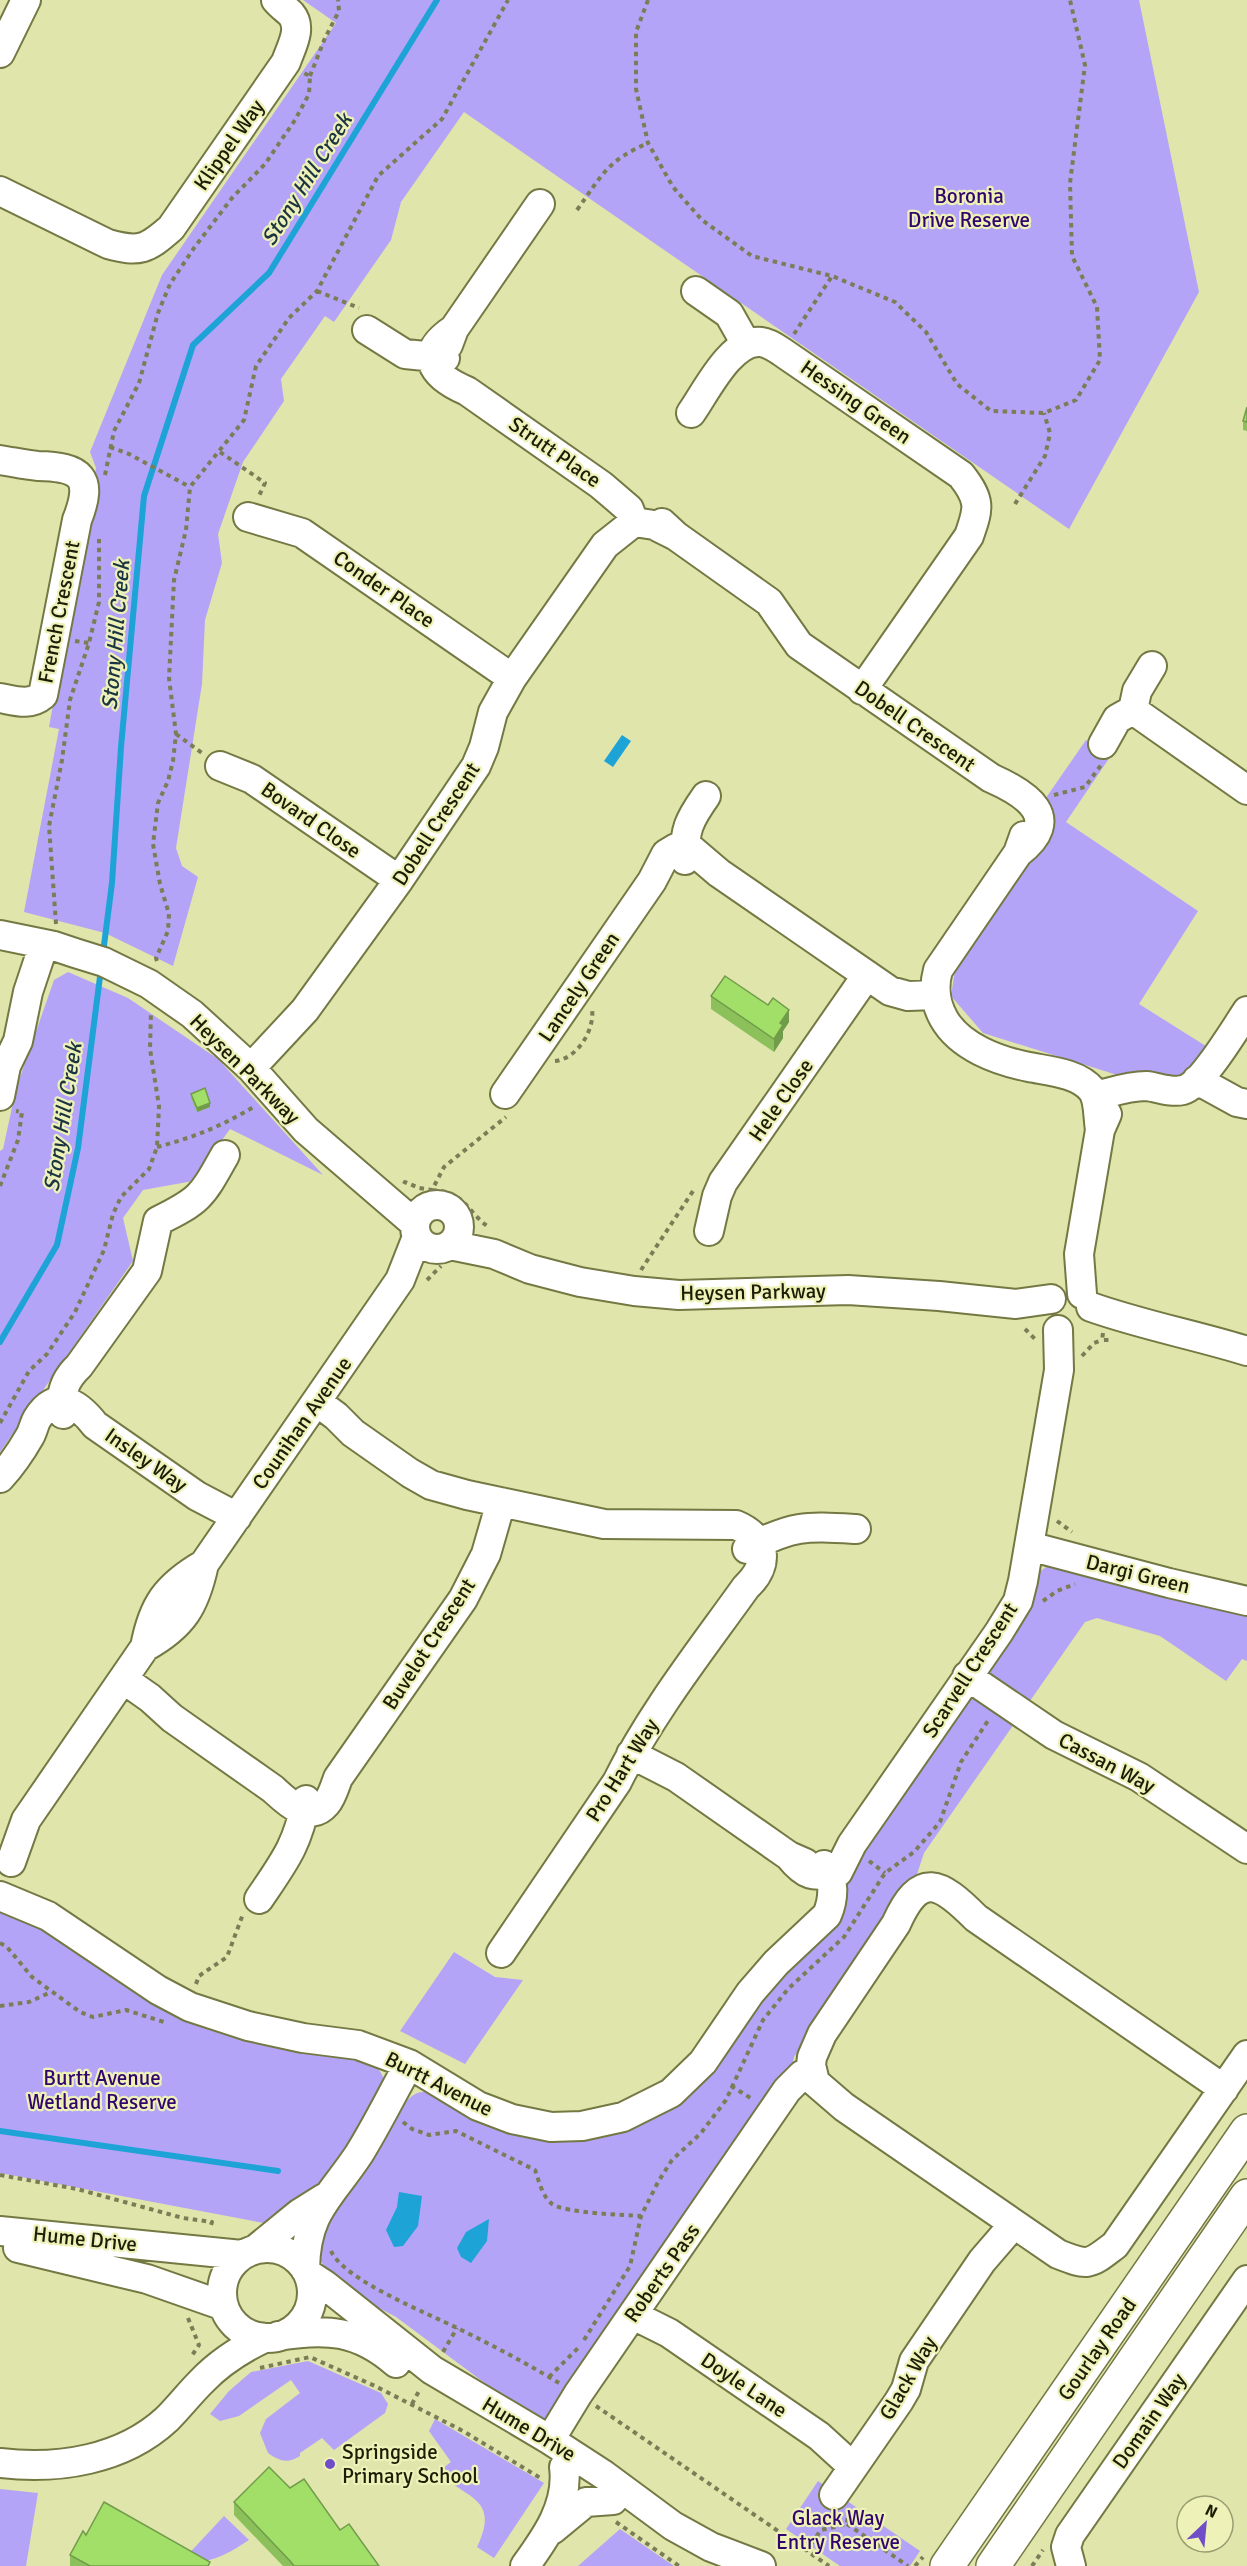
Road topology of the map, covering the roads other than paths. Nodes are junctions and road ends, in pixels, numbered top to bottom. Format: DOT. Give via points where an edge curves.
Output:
graph roads {
  1 [pos="26,0"];
  2 [pos="276,0"];
  3 [pos="283,0"];
  4 [pos="0,53"];
  5 [pos="298,69"];
  6 [pos="0,191"];
  7 [pos="540,204"];
  8 [pos="696,291"];
  9 [pos="367,330"];
  10 [pos="746,344"];
  11 [pos="438,357"];
  12 [pos="691,413"];
  13 [pos="0,460"];
  14 [pos="632,515"];
  15 [pos="248,518"];
  16 [pos="1152,666"];
  17 [pos="512,678"];
  18 [pos="862,690"];
  19 [pos="0,698"];
  20 [pos="1133,710"];
  21 [pos="1104,752"];
  22 [pos="220,766"];
  23 [pos="991,778"];
  24 [pos="1247,790"];
  25 [pos="706,796"];
  26 [pos="1018,853"];
  27 [pos="684,854"];
  28 [pos="399,880"];
  29 [pos="0,935"];
  30 [pos="51,946"];
  31 [pos="867,975"];
  32 [pos="936,995"];
  33 [pos="1247,1011"];
  34 [pos="247,1065"];
  35 [pos="1197,1080"];
  36 [pos="1102,1094"];
  37 [pos="6,1103"];
  38 [pos="507,1104"];
  39 [pos="1247,1104"];
  40 [pos="225,1155"];
  41 [pos="436,1230"];
  42 [pos="709,1231"];
  43 [pos="1069,1312"];
  44 [pos="1247,1352"];
  45 [pos="65,1406"];
  46 [pos="314,1406"];
  47 [pos="0,1478"];
  48 [pos="501,1502"];
  49 [pos="235,1521"];
  50 [pos="856,1529"];
  51 [pos="1031,1533"];
  52 [pos="753,1546"];
  53 [pos="1247,1601"];
  54 [pos="967,1676"];
  55 [pos="121,1684"];
  56 [pos="634,1749"];
  57 [pos="305,1806"];
  58 [pos="1247,1849"];
  59 [pos="4,1870"];
  60 [pos="825,1872"];
  61 [pos="259,1899"];
  62 [pos="501,1953"];
  63 [pos="1247,2055"];
  64 [pos="414,2067"];
  65 [pos="807,2077"];
  66 [pos="1224,2089"];
  67 [pos="1247,2131"];
  68 [pos="360,2152"];
  69 [pos="327,2196"];
  70 [pos="1247,2196"];
  71 [pos="1009,2221"];
  72 [pos="0,2230"];
  73 [pos="0,2244"];
  74 [pos="249,2252"];
  75 [pos="306,2271"];
  76 [pos="1247,2280"];
  77 [pos="225,2309"];
  78 [pos="636,2310"];
  79 [pos="271,2337"];
  80 [pos="193,2373"];
  81 [pos="550,2440"];
  82 [pos="857,2462"];
  83 [pos="0,2463"];
  84 [pos="564,2467"];
  85 [pos="613,2500"];
  86 [pos="841,2500"];
  87 [pos="550,2531"];
  88 [pos="525,2566"];
  89 [pos="713,2566"];
  90 [pos="761,2566"];
  91 [pos="947,2566"];
  92 [pos="993,2566"];
  93 [pos="1071,2566"];
  1 -- 4 [label="street"];
  2 -- 5 [label="street, Klippel Way" via="293,16 297,28"];
  3 -- 5 [label="street, Klippel Way" via="304,15 308,26 306,40 296,54"];
  5 -- 6 [label="street, Klippel Way" via="171,228 141,250 108,244"];
  7 -- 11 [label="street"];
  8 -- 10 [label="street" via="729,314"];
  9 -- 11 [label="street" via="405,354"];
  10 -- 12 [label="street" via="730,356"];
  10 -- 18 [label="street, Hessing Green" via="763,342 782,352 961,475 977,499 978,509 969,536"];
  11 -- 14 [label="street, Strutt Place" via="467,391 601,484"];
  13 -- 19 [label="street, French Crescent" via="35,465 69,482 88,526 43,694 35,702 27,703"];
  14 -- 17 [label="street, Dobell Crescent" via="605,545"];
  14 -- 18 [label="street, Dobell Crescent" via="676,536 769,602 799,645"];
  15 -- 17 [label="street, Conder Place" via="302,533"];
  16 -- 20 [label="street" via="1137,692"];
  17 -- 28 [label="street, Dobell Crescent" via="493,712 476,766"];
  18 -- 23 [label="street, Dobell Crescent"];
  20 -- 21 [label="street" via="1118,719"];
  20 -- 24 [label="street"];
  22 -- 28 [label="street, Bovard Close" via="252,779"];
  23 -- 26 [label="street, Dobell Crescent" via="1026,813 1028,823"];
  23 -- 26 [label="street, Dobell Crescent" via="1035,806 1040,821 1038,831"];
  25 -- 27 [label="street" via="689,821"];
  26 -- 32 [label="street, Dobell Crescent" via="938,970"];
  27 -- 31 [label="street" via="719,873"];
  27 -- 38 [label="street, Lancely Green" via="652,880"];
  28 -- 34 [label="street, Dobell Crescent" via="305,1010"];
  29 -- 30 [label="street, Heysen Parkway"];
  30 -- 34 [label="street, Heysen Parkway" via="139,978 192,1014"];
  30 -- 37 [label="street" via="28,992 18,1041 6,1066"];
  31 -- 32 [label="street" via="890,991 908,996"];
  31 -- 42 [label="street, Hele Close" via="723,1182"];
  32 -- 36 [label="street, Dobell Crescent" via="950,1029 966,1042 993,1056 1080,1080"];
  33 -- 35 [label="street"];
  34 -- 41 [label="street, Heysen Parkway" via="306,1130"];
  35 -- 36 [label="street" via="1186,1089 1175,1091 1149,1086"];
  35 -- 39 [label="street"];
  36 -- 43 [label="street" via="1100,1130"];
  40 -- 45 [label="street" via="192,1204 158,1221 147,1271 79,1366"];
  41 -- 43 [label="street, Heysen Parkway" via="496,1242 530,1269 634,1291 679,1295 848,1290 939,1296"];
  41 -- 46 [label="street, Counihan Avenue"];
  43 -- 44 [label="street, Heysen Parkway" via="1197,1335"];
  43 -- 51 [label="street, Scarvell Crescent"];
  45 -- 47 [label="street" via="29,1437"];
  45 -- 49 [label="street, Insley Way"];
  46 -- 48 [label="street" via="330,1423 353,1433 431,1485"];
  46 -- 49 [label="street, Counihan Avenue"];
  48 -- 52 [label="street" via="604,1524 736,1525 749,1530"];
  48 -- 57 [label="street, Buvelot Crescent" via="486,1554 463,1599 338,1778"];
  49 -- 55 [label="street, Counihan Avenue" via="204,1564 188,1612 160,1639 145,1647"];
  50 -- 52 [label="street" via="806,1526 782,1531"];
  51 -- 53 [label="street, Dargi Green" via="1169,1583"];
  51 -- 54 [label="street, Scarvell Crescent" via="1018,1600"];
  52 -- 56 [label="street, Pro Hart Way" via="746,1587"];
  54 -- 58 [label="street, Cassan Way" via="1054,1735 1139,1778"];
  54 -- 60 [label="street, Scarvell Crescent" via="852,1844"];
  55 -- 57 [label="street" via="273,1789"];
  55 -- 59 [label="street, Counihan Avenue" via="26,1820"];
  56 -- 60 [label="street" via="789,1856"];
  56 -- 62 [label="street, Pro Hart Way" via="617,1782"];
  57 -- 61 [label="street" via="290,1854"];
  59 -- 64 [label="street, Burtt Avenue" via="48,1916 190,2007 248,2026 358,2045"];
  60 -- 64 [label="street, Burtt Avenue" via="813,1926 750,1993 720,2039 671,2093 623,2117 582,2126 551,2127 512,2119 478,2106"];
  63 -- 66 [label="street"];
  64 -- 68 [label="street"];
  64 -- 68 [label="street" via="400,2123"];
  65 -- 66 [label="street" via="822,2034 896,1924 928,1901 941,1902 976,1918"];
  65 -- 71 [label="street" via="816,2093 844,2107"];
  65 -- 78 [label="street, Roberts Pass" via="776,2108"];
  66 -- 71 [label="street" via="1115,2245 1101,2258 1082,2262 1058,2254"];
  67 -- 91 [label="main road, Gourlay Road"];
  68 -- 69 [label="street"];
  69 -- 74 [label="street"];
  69 -- 75 [label="street" via="308,2234"];
  70 -- 92 [label="main road, Gourlay Road"];
  71 -- 82 [label="street, Glack Way" via="914,2361 902,2395"];
  72 -- 74 [label="street, Hume Drive"];
  73 -- 77 [label="street, Hume Drive" via="147,2279"];
  74 -- 75 [label="street" via="270,2248 283,2251"];
  74 -- 77 [label="street" via="231,2265 224,2278"];
  75 -- 79 [label="street" via="311,2286 308,2312 296,2327"];
  75 -- 81 [label="street, Hume Drive" via="432,2370"];
  76 -- 93 [label="street, Domain Way" via="1070,2535 1066,2547"];
  77 -- 79 [label="street" via="242,2330"];
  77 -- 80 [label="street" via="220,2341"];
  78 -- 81 [label="street, Roberts Pass"];
  78 -- 82 [label="street, Doyle Lane"];
  79 -- 80 [label="street"];
  79 -- 84 [label="street, Hume Drive" via="325,2331 366,2342 423,2385"];
  80 -- 83 [label="street" via="165,2421 115,2451 61,2465"];
  81 -- 90 [label="street, Hume Drive" via="692,2538"];
  82 -- 86 [label="street, Glack Way"];
  84 -- 85 [label="street, Hume Drive"];
  84 -- 87 [label="street" via="564,2489"];
  85 -- 87 [label="street" via="586,2502"];
  85 -- 89 [label="street, Hume Drive"];
  87 -- 88 [label="street"];
}
